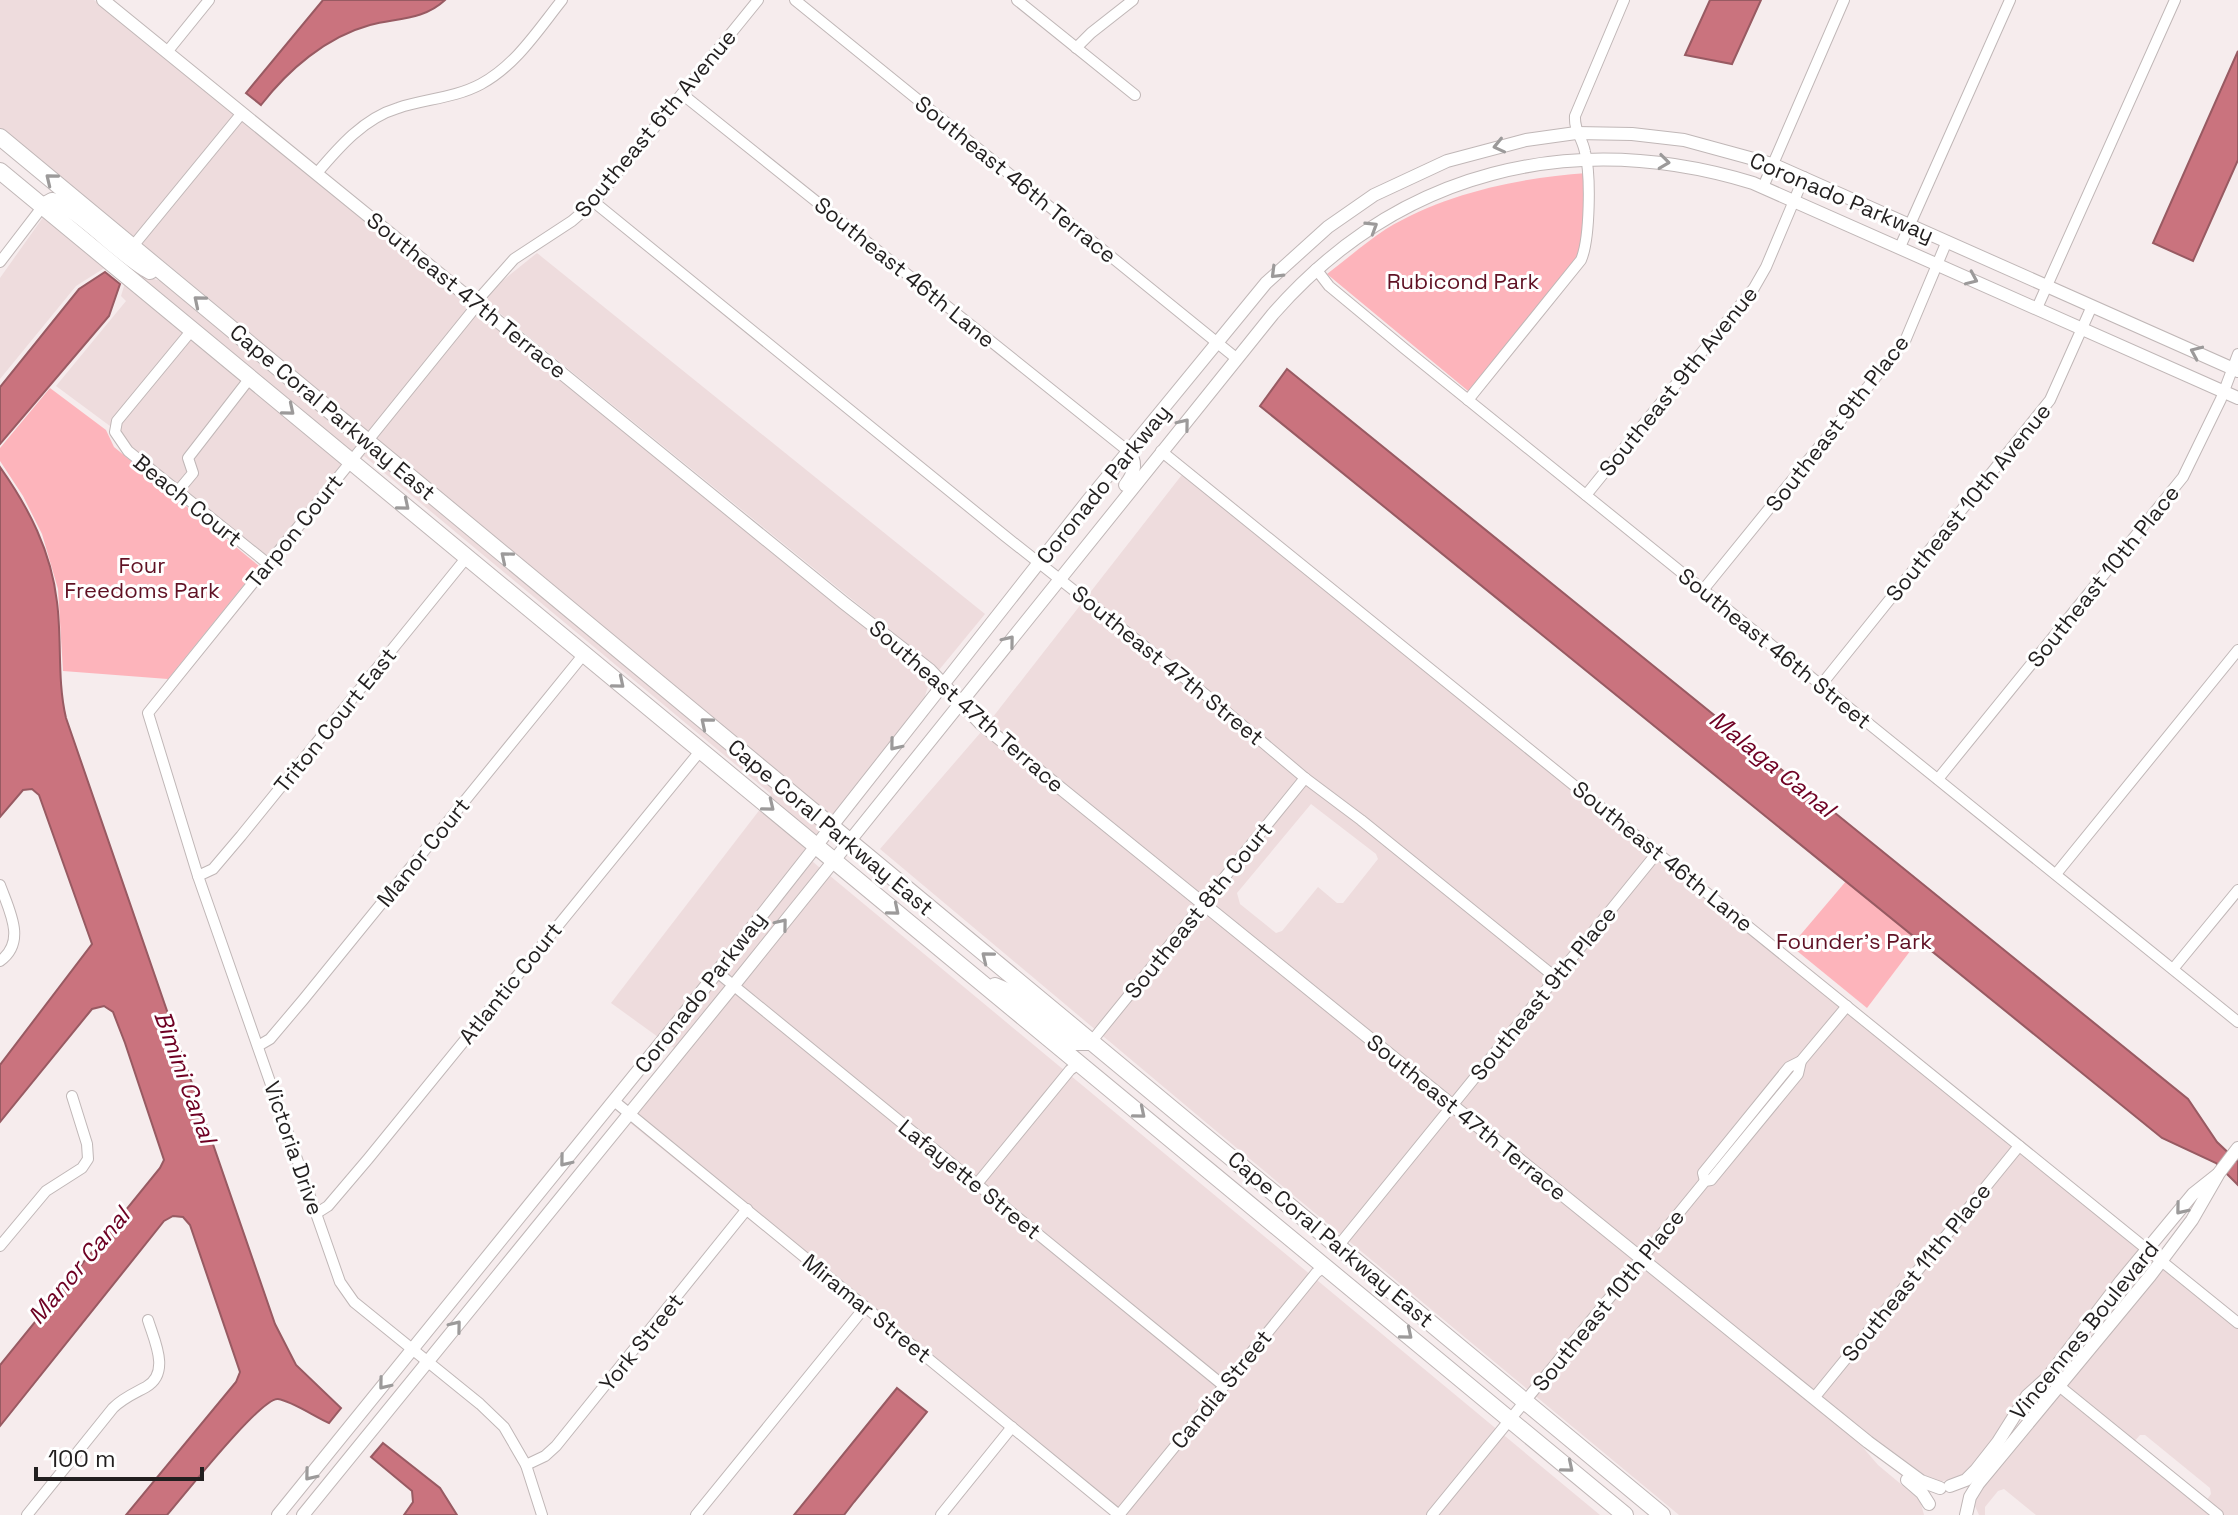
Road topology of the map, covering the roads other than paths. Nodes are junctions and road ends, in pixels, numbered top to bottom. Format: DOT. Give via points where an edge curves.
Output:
graph roads {
  1 [pos="103,0"];
  2 [pos="209,0"];
  3 [pos="562,0"];
  4 [pos="758,0"];
  5 [pos="795,0"];
  6 [pos="1017,0"];
  7 [pos="1133,0"];
  8 [pos="1624,0"];
  9 [pos="1844,0"];
  10 [pos="2010,0"];
  11 [pos="2175,0"];
  12 [pos="1076,48"];
  13 [pos="167,52"];
  14 [pos="682,94"];
  15 [pos="1135,95"];
  16 [pos="242,113"];
  17 [pos="1576,133"];
  18 [pos="0,137"];
  19 [pos="1586,158"];
  20 [pos="1772,164"];
  21 [pos="0,171"];
  22 [pos="317,173"];
  23 [pos="1804,177"];
  24 [pos="1763,187"];
  25 [pos="1794,201"];
  26 [pos="594,202"];
  27 [pos="43,206"];
  28 [pos="1910,225"];
  29 [pos="1947,241"];
  30 [pos="133,246"];
  31 [pos="1900,247"];
  32 [pos="0,262"];
  33 [pos="1937,264"];
  34 [pos="1316,269"];
  35 [pos="170,277"];
  36 [pos="2048,286"];
  37 [pos="477,303"];
  38 [pos="2092,306"];
  39 [pos="2037,308"];
  40 [pos="2082,328"];
  41 [pos="192,330"];
  42 [pos="1217,342"];
  43 [pos="2238,354"];
  44 [pos="1236,358"];
  45 [pos="2235,370"];
  46 [pos="250,378"];
  47 [pos="2224,392"];
  48 [pos="2238,398"];
  49 [pos="1468,400"];
  50 [pos="367,441"];
  51 [pos="1128,451"];
  52 [pos="1161,451"];
  53 [pos="351,461"];
  54 [pos="178,491"];
  55 [pos="1586,495"];
  56 [pos="1113,512"];
  57 [pos="467,557"];
  58 [pos="1040,562"];
  59 [pos="267,563"];
  60 [pos="1060,578"];
  61 [pos="1703,590"];
  62 [pos="2238,650"];
  63 [pos="584,654"];
  64 [pos="944,684"];
  65 [pos="1821,685"];
  66 [pos="960,702"];
  67 [pos="148,713"];
  68 [pos="701,750"];
  69 [pos="1305,778"];
  70 [pos="1938,779"];
  71 [pos="830,827"];
  72 [pos="848,842"];
  73 [pos="816,845"];
  74 [pos="1657,853"];
  75 [pos="834,860"];
  76 [pos="2056,874"];
  77 [pos="198,876"];
  78 [pos="0,885"];
  79 [pos="2238,890"];
  80 [pos="1203,904"];
  81 [pos="0,961"];
  82 [pos="2173,969"];
  83 [pos="717,972"];
  84 [pos="1555,977"];
  85 [pos="982,982"];
  86 [pos="734,985"];
  87 [pos="1847,1006"];
  88 [pos="2238,1022"];
  89 [pos="1091,1042"];
  90 [pos="258,1046"];
  91 [pos="1080,1063"];
  92 [pos="72,1096"];
  93 [pos="614,1101"];
  94 [pos="1452,1105"];
  95 [pos="629,1113"];
  96 [pos="1186,1120"];
  97 [pos="2019,1146"];
  98 [pos="2237,1151"];
  99 [pos="2219,1173"];
  100 [pos="976,1185"];
  101 [pos="1233,1189"];
  102 [pos="747,1209"];
  103 [pos="317,1213"];
  104 [pos="1339,1245"];
  105 [pos="0,1246"];
  106 [pos="2147,1249"];
  107 [pos="1641,1258"];
  108 [pos="2161,1260"];
  109 [pos="1325,1266"];
  110 [pos="865,1307"];
  111 [pos="148,1320"];
  112 [pos="1431,1322"];
  113 [pos="2238,1323"];
  114 [pos="412,1349"];
  115 [pos="427,1362"];
  116 [pos="2048,1377"];
  117 [pos="1224,1386"];
  118 [pos="2060,1387"];
  119 [pos="1814,1398"];
  120 [pos="1526,1401"];
  121 [pos="1511,1419"];
  122 [pos="1012,1427"];
  123 [pos="1868,1442"];
  124 [pos="526,1465"];
  125 [pos="1945,1487"];
  126 [pos="1930,1511"];
  127 [pos="1969,1511"];
  128 [pos="27,1515"];
  129 [pos="278,1515"];
  130 [pos="303,1515"];
  131 [pos="542,1515"];
  132 [pos="696,1515"];
  133 [pos="941,1515"];
  134 [pos="1119,1515"];
  135 [pos="1432,1515"];
  136 [pos="1625,1515"];
  137 [pos="1662,1515"];
  138 [pos="2218,1515"];
  1 -- 13 [label="street, Southeast 47th Terrace"];
  2 -- 13 [label="street"];
  3 -- 22 [label="street" via="495,75 456,94 384,113 360,128"];
  4 -- 14 [label="street, Southeast 6th Avenue"];
  5 -- 42 [label="street, Southeast 46th Terrace"];
  6 -- 12 [label="street"];
  7 -- 12 [label="street"];
  8 -- 17 [label="street" via="1577,108"];
  9 -- 20 [label="street"];
  10 -- 28 [label="street"];
  11 -- 36 [label="street"];
  12 -- 15 [label="street"];
  13 -- 16 [label="street, Southeast 47th Terrace"];
  14 -- 26 [label="street, Southeast 6th Avenue"];
  14 -- 51 [label="street, Southeast 46th Lane"];
  16 -- 22 [label="street, Southeast 47th Terrace"];
  16 -- 30 [label="street"];
  17 -- 19 [label="street"];
  17 -- 20 [label="street, Coronado Parkway" via="1684,140"];
  17 -- 42 [label="street, Coronado Parkway, one-way" via="1486,149 1374,195 1284,265"];
  30 -- 18 [label="main road, Cape Coral Parkway East, one-way"];
  19 -- 24 [label="street, Coronado Parkway, one-way" via="1681,164"];
  34 -- 19 [label="street, Coronado Parkway, one-way" via="1374,225 1431,195 1504,171"];
  19 -- 49 [label="street" via="1588,234 1581,260"];
  20 -- 23 [label="street, Coronado Parkway"];
  20 -- 24 [label="street"];
  21 -- 27 [label="main road, Cape Coral Parkway East"];
  22 -- 37 [label="street, Southeast 47th Terrace"];
  23 -- 25 [label="street, Southeast 9th Avenue"];
  23 -- 28 [label="street, Coronado Parkway"];
  24 -- 25 [label="street, Coronado Parkway"];
  25 -- 31 [label="street, Coronado Parkway"];
  25 -- 55 [label="street, Southeast 9th Avenue" via="1754,288"];
  26 -- 37 [label="street, Southeast 6th Avenue" via="514,259"];
  26 -- 58 [label="street, Southeast 47th Street"];
  27 -- 32 [label="street"];
  27 -- 35 [label="main road" via="52,201 65,205 140,266"];
  27 -- 41 [label="main road, Cape Coral Parkway East"];
  28 -- 29 [label="street, Coronado Parkway"];
  28 -- 31 [label="street"];
  29 -- 33 [label="street, Southeast 9th Place"];
  29 -- 36 [label="street, Coronado Parkway"];
  30 -- 35 [label="main road, Cape Coral Parkway East"];
  31 -- 33 [label="street, Coronado Parkway"];
  33 -- 39 [label="street, Coronado Parkway, one-way"];
  33 -- 61 [label="street, Southeast 9th Place" via="1905,341"];
  34 -- 44 [label="street, Coronado Parkway"];
  34 -- 49 [label="street, Southeast 46th Street" via="1329,286"];
  50 -- 35 [label="main road, Cape Coral Parkway East, one-way"];
  36 -- 38 [label="street, Coronado Parkway"];
  36 -- 39 [label="street"];
  37 -- 50 [label="street, Southeast 6th Avenue"];
  37 -- 64 [label="street, Southeast 47th Terrace"];
  38 -- 40 [label="street, Southeast 10th Avenue"];
  45 -- 38 [label="street, Coronado Parkway, one-way"];
  39 -- 40 [label="street, Coronado Parkway"];
  40 -- 47 [label="street, Coronado Parkway"];
  40 -- 65 [label="street, Southeast 10th Avenue" via="2056,389 2033,424"];
  41 -- 46 [label="main road, Cape Coral Parkway East"];
  41 -- 54 [label="street, Beach Court" via="117,421 115,432 128,451"];
  42 -- 44 [label="street, Southeast 46th Terrace"];
  42 -- 51 [label="street, Coronado Parkway"];
  43 -- 45 [label="street, Southeast 10th Place"];
  52 -- 44 [label="street, Coronado Parkway, one-way"];
  45 -- 47 [label="street, Southeast 10th Place"];
  46 -- 53 [label="main road, Cape Coral Parkway East, one-way"];
  46 -- 54 [label="street" via="188,458 193,473"];
  47 -- 48 [label="street, Coronado Parkway"];
  47 -- 70 [label="street, Southeast 10th Place" via="2183,477"];
  49 -- 55 [label="street, Southeast 46th Street"];
  50 -- 53 [label="street, Southeast 6th Avenue"];
  71 -- 50 [label="main road, Cape Coral Parkway East, one-way"];
  51 -- 56 [label="street" via="1134,471 1114,499"];
  51 -- 58 [label="street, Coronado Parkway"];
  52 -- 56 [label="street, Coronado Parkway"];
  52 -- 74 [label="street, Southeast 46th Lane"];
  53 -- 57 [label="main road, Cape Coral Parkway East, one-way"];
  53 -- 59 [label="street, Tarpon Court"];
  54 -- 59 [label="street, Beach Court"];
  55 -- 61 [label="street, Southeast 46th Street"];
  56 -- 60 [label="street, Coronado Parkway"];
  57 -- 63 [label="main road, Cape Coral Parkway East"];
  57 -- 77 [label="street, Triton Court East" via="241,836 213,869"];
  58 -- 60 [label="street, Southeast 47th Street"];
  58 -- 64 [label="street, Coronado Parkway"];
  59 -- 67 [label="street, Tarpon Court"];
  66 -- 60 [label="street, Coronado Parkway, one-way"];
  60 -- 69 [label="street, Southeast 47th Street"];
  61 -- 65 [label="street, Southeast 46th Street"];
  62 -- 76 [label="street"];
  63 -- 68 [label="main road, Cape Coral Parkway East, one-way"];
  63 -- 90 [label="street, Manor Court" via="303,1000"];
  64 -- 66 [label="street, Southeast 47th Terrace"];
  64 -- 71 [label="street, Coronado Parkway, one-way"];
  65 -- 70 [label="street, Southeast 46th Street"];
  66 -- 72 [label="street, Coronado Parkway"];
  66 -- 80 [label="street, Southeast 47th Terrace"];
  67 -- 77 [label="street, Victoria Drive"];
  68 -- 73 [label="main road, Cape Coral Parkway East, one-way"];
  68 -- 103 [label="street, Atlantic Court" via="368,1159"];
  69 -- 80 [label="street, Southeast 8th Court"];
  69 -- 84 [label="street, Southeast 47th Street"];
  70 -- 76 [label="street, Southeast 46th Street"];
  71 -- 72 [label="main road, Cape Coral Parkway East"];
  71 -- 73 [label="street, Coronado Parkway"];
  72 -- 75 [label="street, Coronado Parkway"];
  89 -- 72 [label="main road, Cape Coral Parkway East, one-way"];
  73 -- 75 [label="main road, Cape Coral Parkway East"];
  73 -- 83 [label="street, Coronado Parkway"];
  74 -- 84 [label="street, Southeast 9th Place"];
  74 -- 87 [label="street, Southeast 46th Lane"];
  75 -- 85 [label="main road, Cape Coral Parkway East, one-way"];
  86 -- 75 [label="street, Coronado Parkway, one-way"];
  76 -- 82 [label="street, Southeast 46th Street"];
  77 -- 90 [label="street, Victoria Drive"];
  78 -- 81 [label="street" via="15,937 11,951"];
  79 -- 82 [label="street"];
  80 -- 89 [label="street, Southeast 8th Court"];
  80 -- 94 [label="street, Southeast 47th Terrace"];
  82 -- 88 [label="street, Southeast 46th Street"];
  83 -- 86 [label="street, Lafayette Street"];
  83 -- 93 [label="street, Coronado Parkway"];
  84 -- 94 [label="street, Southeast 9th Place"];
  85 -- 89 [label="main road" via="1005,988 1075,1042"];
  85 -- 91 [label="main road, Cape Coral Parkway East"];
  86 -- 95 [label="street, Coronado Parkway"];
  86 -- 100 [label="street, Lafayette Street"];
  87 -- 97 [label="street, Southeast 46th Lane"];
  87 -- 107 [label="street, Southeast 10th Place" via="1751,1112 1703,1173 1705,1181"];
  89 -- 96 [label="main road, Cape Coral Parkway East"];
  90 -- 103 [label="street, Victoria Drive"];
  91 -- 96 [label="main road" via="1099,1062 1161,1110"];
  91 -- 100 [label="street"];
  91 -- 101 [label="main road, Cape Coral Parkway East, one-way"];
  92 -- 105 [label="street" via="88,1159 46,1191"];
  93 -- 95 [label="street, Miramar Street"];
  93 -- 114 [label="street, Coronado Parkway, one-way"];
  94 -- 104 [label="street, Southeast 9th Place"];
  94 -- 107 [label="street, Southeast 47th Terrace"];
  95 -- 102 [label="street, Miramar Street"];
  115 -- 95 [label="street, Coronado Parkway, one-way"];
  96 -- 104 [label="main road, Cape Coral Parkway East"];
  97 -- 106 [label="street, Southeast 46th Lane"];
  97 -- 119 [label="street, Southeast 11th Place"];
  98 -- 99 [label="street, Vincennes Boulevard"];
  99 -- 106 [label="street, Vincennes Boulevard, one-way" via="2193,1194"];
  99 -- 108 [label="street, Vincennes Boulevard"];
  100 -- 117 [label="street, Lafayette Street"];
  101 -- 104 [label="main road" via="1251,1193 1321,1247"];
  101 -- 109 [label="main road, Cape Coral Parkway East"];
  102 -- 110 [label="street, Miramar Street"];
  102 -- 124 [label="street, York Street" via="556,1446"];
  103 -- 114 [label="street, Victoria Drive" via="346,1292"];
  104 -- 112 [label="main road, Cape Coral Parkway East"];
  106 -- 108 [label="street, Southeast 46th Lane"];
  106 -- 116 [label="street, Vincennes Boulevard"];
  107 -- 119 [label="street, Southeast 47th Terrace"];
  107 -- 120 [label="street, Southeast 10th Place"];
  108 -- 113 [label="street, Southeast 46th Lane"];
  108 -- 118 [label="street, Vincennes Boulevard"];
  109 -- 112 [label="main road" via="1335,1263 1350,1269 1405,1313"];
  109 -- 117 [label="street, Candia Street"];
  109 -- 121 [label="main road, Cape Coral Parkway East, one-way"];
  110 -- 122 [label="street, Miramar Street"];
  110 -- 132 [label="street"];
  111 -- 128 [label="street" via="159,1358 154,1379 113,1408"];
  112 -- 120 [label="main road, Cape Coral Parkway East"];
  114 -- 115 [label="street, Victoria Drive"];
  114 -- 129 [label="street, Coronado Parkway, one-way"];
  115 -- 124 [label="street, Victoria Drive" via="504,1427"];
  115 -- 130 [label="street, Coronado Parkway"];
  116 -- 118 [label="street"];
  116 -- 125 [label="street, Vincennes Boulevard" via="2024,1400 1976,1470"];
  117 -- 134 [label="street, Candia Street"];
  118 -- 127 [label="street, Vincennes Boulevard" via="1978,1484"];
  118 -- 138 [label="street"];
  119 -- 123 [label="street, Southeast 47th Terrace"];
  120 -- 121 [label="street, Southeast 10th Place"];
  120 -- 137 [label="main road, Cape Coral Parkway East"];
  121 -- 135 [label="street, Southeast 10th Place"];
  121 -- 136 [label="main road, Cape Coral Parkway East, one-way"];
  122 -- 133 [label="street"];
  122 -- 134 [label="street, Miramar Street"];
  123 -- 125 [label="street, Southeast 47th Terrace" via="1921,1481"];
  123 -- 126 [label="street, Southeast 47th Terrace" via="1922,1493"];
  124 -- 131 [label="street, Victoria Drive"];
  125 -- 126 [label="street, Vincennes Boulevard" via="1935,1492"];
  125 -- 127 [label="street, Southeast 47th Terrace" via="1964,1493"];
}
